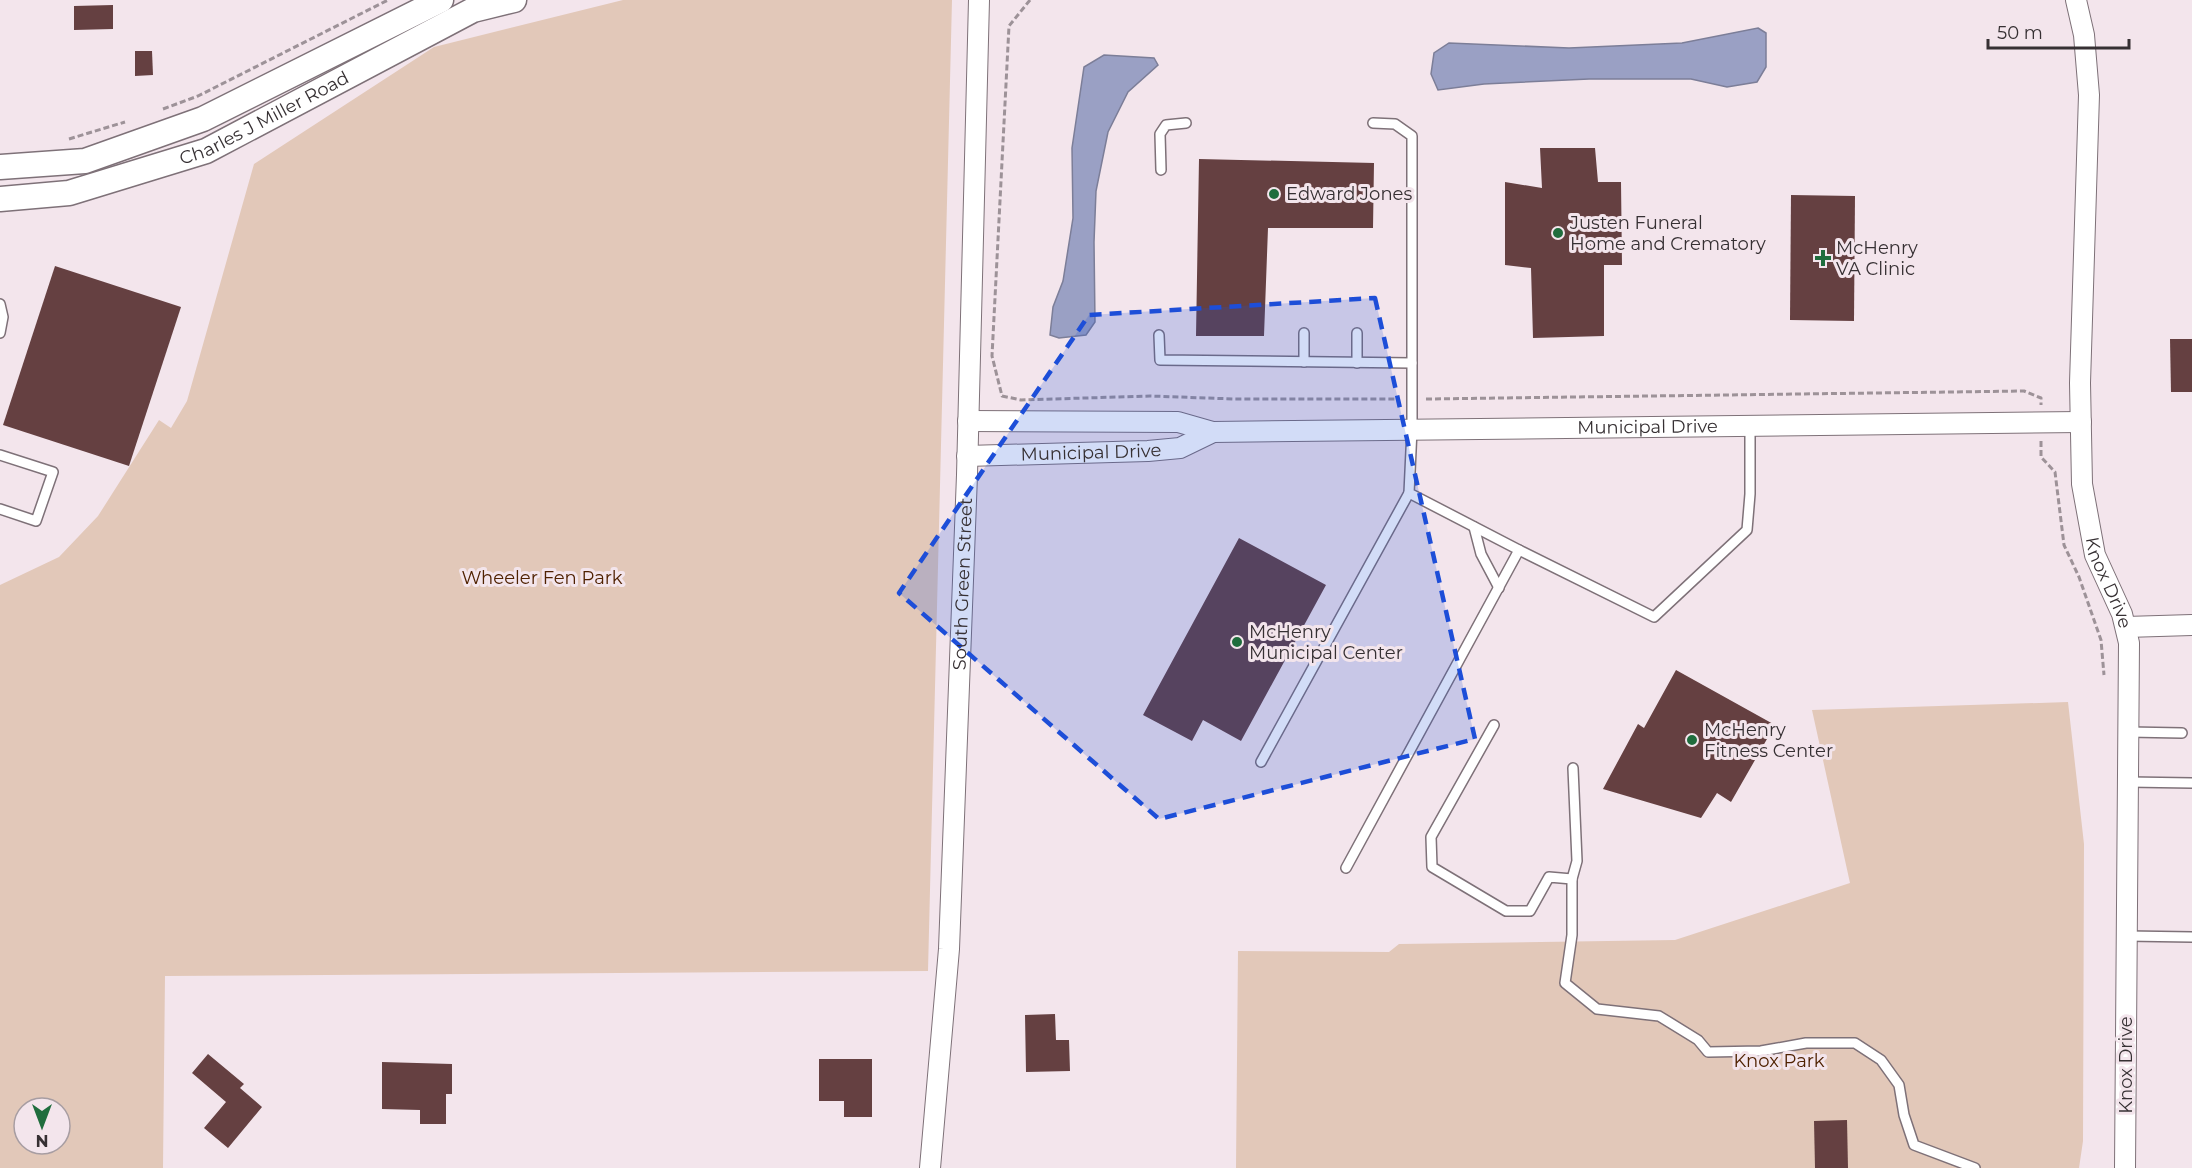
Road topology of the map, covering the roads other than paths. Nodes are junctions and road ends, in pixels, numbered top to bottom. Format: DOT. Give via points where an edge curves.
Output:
graph roads {
  1 [pos="441,0"];
  2 [pos="514,0"];
  3 [pos="980,0"];
  4 [pos="2076,0"];
  5 [pos="1186,123"];
  6 [pos="1373,123"];
  7 [pos="0,167"];
  8 [pos="1161,170"];
  9 [pos="0,199"];
  10 [pos="0,304"];
  11 [pos="0,333"];
  12 [pos="1304,333"];
  13 [pos="1357,333"];
  14 [pos="1159,335"];
  15 [pos="1304,362"];
  16 [pos="1357,363"];
  17 [pos="1412,363"];
  18 [pos="969,421"];
  19 [pos="2081,422"];
  20 [pos="1750,425"];
  21 [pos="1412,429"];
  22 [pos="1213,432"];
  23 [pos="0,455"];
  24 [pos="967,456"];
  25 [pos="1409,493"];
  26 [pos="0,509"];
  27 [pos="1474,527"];
  28 [pos="1519,550"];
  29 [pos="1499,588"];
  30 [pos="2192,625"];
  31 [pos="2126,627"];
  32 [pos="1494,724"];
  33 [pos="2129,732"];
  34 [pos="2182,733"];
  35 [pos="1261,762"];
  36 [pos="1573,768"];
  37 [pos="2129,782"];
  38 [pos="2192,783"];
  39 [pos="1346,868"];
  40 [pos="1572,879"];
  41 [pos="2127,936"];
  42 [pos="2192,937"];
  43 [pos="930,1168"];
  44 [pos="1975,1168"];
  45 [pos="2126,1168"];
  1 -- 7 [label="street, Charles J Miller Road" via="203,119 85,161"];
  2 -- 9 [label="street, Charles J Miller Road" via="473,10 206,151 69,193"];
  3 -- 18 [label="street, South Green Street"];
  4 -- 19 [label="street, Knox Drive" via="2084,35 2089,95"];
  5 -- 8 [label="lane" via="1167,125 1160,134"];
  6 -- 17 [label="lane" via="1395,124 1412,136"];
  10 -- 11 [label="lane"];
  12 -- 15 [label="lane"];
  13 -- 16 [label="lane"];
  14 -- 15 [label="lane" via="1160,360"];
  15 -- 16 [label="lane"];
  16 -- 17 [label="lane"];
  17 -- 21 [label="lane"];
  18 -- 22 [label="street, Municipal Drive" via="1178,422"];
  18 -- 24 [label="street, South Green Street"];
  19 -- 20 [label="street, Municipal Drive"];
  19 -- 31 [label="street, Knox Drive" via="2082,484 2095,555"];
  20 -- 21 [label="street, Municipal Drive"];
  20 -- 28 [label="lane" via="1747,530 1654,617"];
  21 -- 22 [label="street, Municipal Drive"];
  21 -- 25 [label="lane"];
  22 -- 24 [label="street, Municipal Drive" via="1180,448"];
  23 -- 26 [label="lane" via="53,472 36,521"];
  24 -- 43 [label="street, South Green Street" via="949,949"];
  25 -- 27 [label="lane"];
  25 -- 35 [label="lane"];
  27 -- 28 [label="lane"];
  27 -- 29 [label="lane" via="1480,554"];
  28 -- 29 [label="lane"];
  29 -- 39 [label="lane"];
  30 -- 31 [label="street"];
  31 -- 33 [label="street, Knox Drive"];
  32 -- 40 [label="lane" via="1431,837 1432,867 1506,911 1530,911 1549,877"];
  33 -- 34 [label="lane"];
  33 -- 37 [label="street, Knox Drive"];
  36 -- 40 [label="lane" via="1577,861"];
  37 -- 38 [label="lane"];
  37 -- 41 [label="street, Knox Drive"];
  40 -- 44 [label="lane" via="1572,935 1565,983 1597,1009 1659,1016 1698,1040 1708,1052 1855,1043 1881,1060 1899,1085 1914,1145"];
  41 -- 42 [label="lane"];
  41 -- 45 [label="street, Knox Drive"];
}
